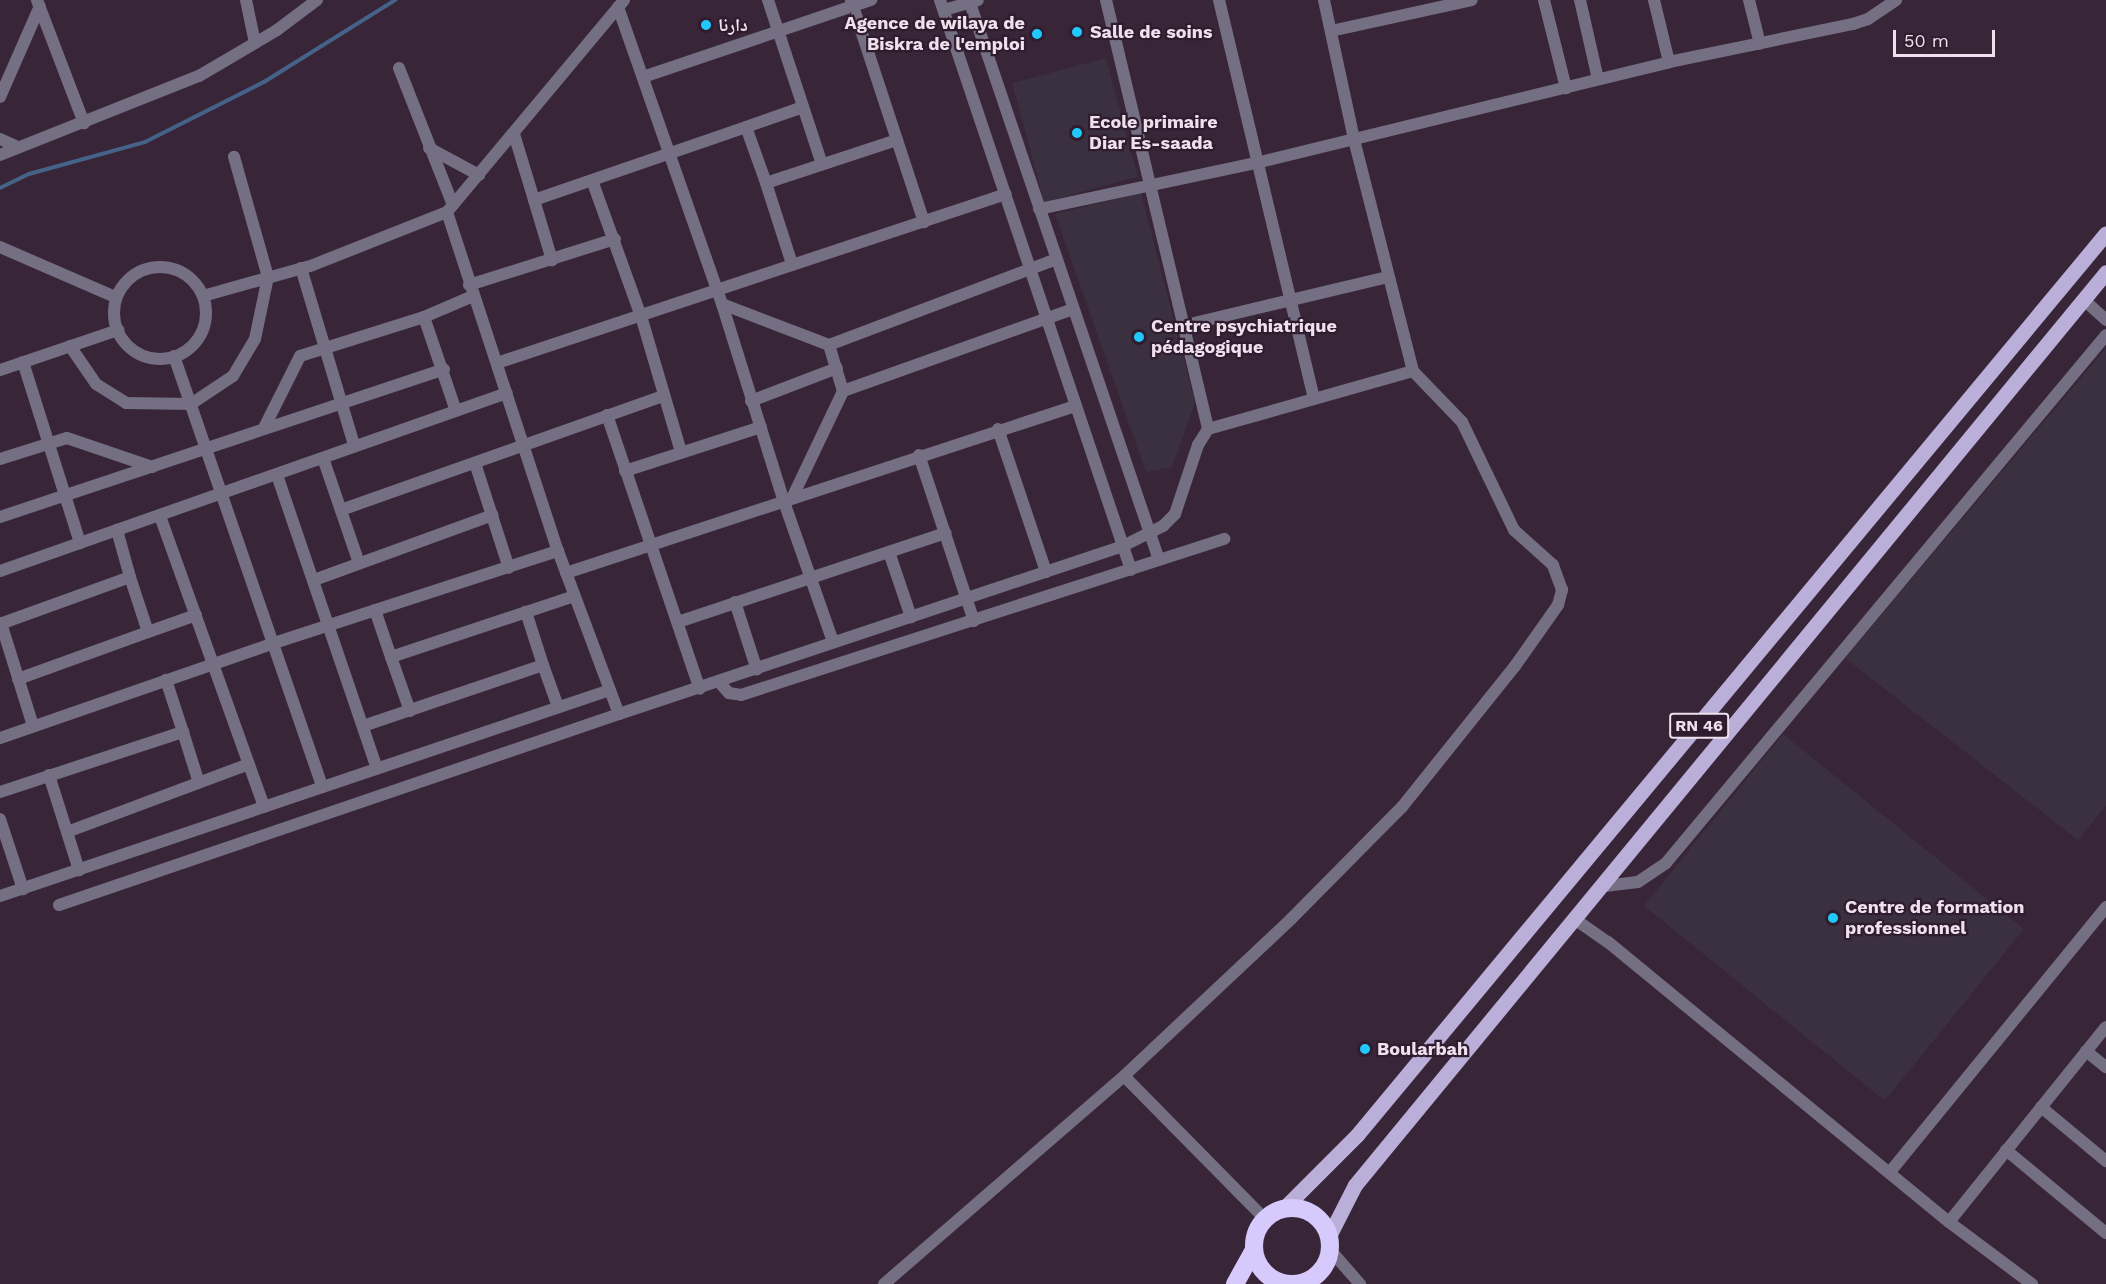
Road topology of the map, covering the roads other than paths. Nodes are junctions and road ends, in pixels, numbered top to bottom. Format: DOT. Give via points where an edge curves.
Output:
graph roads {
  1 [pos="246,0"];
  2 [pos="317,0"];
  3 [pos="768,0"];
  4 [pos="871,0"];
  5 [pos="1107,0"];
  6 [pos="1219,0"];
  7 [pos="1324,0"];
  8 [pos="1472,0"];
  9 [pos="1544,0"];
  10 [pos="1580,0"];
  11 [pos="1654,0"];
  12 [pos="1749,0"];
  13 [pos="1896,0"];
  14 [pos="973,1"];
  15 [pos="39,3"];
  16 [pos="852,3"];
  17 [pos="621,4"];
  18 [pos="942,5"];
  19 [pos="1882,5"];
  20 [pos="1330,31"];
  21 [pos="779,32"];
  22 [pos="255,43"];
  23 [pos="1760,44"];
  24 [pos="1670,62"];
  25 [pos="399,68"];
  26 [pos="643,77"];
  27 [pos="1598,79"];
  28 [pos="1566,88"];
  29 [pos="0,97"];
  30 [pos="803,108"];
  31 [pos="84,123"];
  32 [pos="746,127"];
  33 [pos="514,134"];
  34 [pos="0,139"];
  35 [pos="1354,140"];
  36 [pos="897,141"];
  37 [pos="18,147"];
  38 [pos="429,148"];
  39 [pos="0,155"];
  40 [pos="668,156"];
  41 [pos="234,157"];
  42 [pos="822,164"];
  43 [pos="1256,164"];
  44 [pos="479,175"];
  45 [pos="593,183"];
  46 [pos="766,183"];
  47 [pos="1152,185"];
  48 [pos="1006,194"];
  49 [pos="534,200"];
  50 [pos="450,208"];
  51 [pos="1039,209"];
  52 [pos="924,222"];
  53 [pos="2106,233"];
  54 [pos="615,239"];
  55 [pos="0,247"];
  56 [pos="1056,259"];
  57 [pos="552,260"];
  58 [pos="792,264"];
  59 [pos="301,268"];
  60 [pos="1030,268"];
  61 [pos="2106,272"];
  62 [pos="267,277"];
  63 [pos="1388,277"];
  64 [pos="471,290"];
  65 [pos="717,290"];
  66 [pos="203,296"];
  67 [pos="115,297"];
  68 [pos="2084,300"];
  69 [pos="1289,301"];
  70 [pos="722,304"];
  71 [pos="1073,309"];
  72 [pos="641,316"];
  73 [pos="424,317"];
  74 [pos="1046,318"];
  75 [pos="2106,320"];
  76 [pos="1186,325"];
  77 [pos="118,330"];
  78 [pos="2106,335"];
  79 [pos="829,345"];
  80 [pos="70,346"];
  81 [pos="325,347"];
  82 [pos="174,356"];
  83 [pos="23,362"];
  84 [pos="497,363"];
  85 [pos="444,369"];
  86 [pos="837,369"];
  87 [pos="0,370"];
  88 [pos="1413,371"];
  89 [pos="843,391"];
  90 [pos="507,393"];
  91 [pos="663,396"];
  92 [pos="1314,398"];
  93 [pos="751,401"];
  94 [pos="342,403"];
  95 [pos="191,404"];
  96 [pos="1076,406"];
  97 [pos="456,411"];
  98 [pos="607,415"];
  99 [pos="761,427"];
  100 [pos="264,428"];
  101 [pos="998,429"];
  102 [pos="1208,429"];
  103 [pos="48,442"];
  104 [pos="354,445"];
  105 [pos="525,446"];
  106 [pos="208,450"];
  107 [pos="681,452"];
  108 [pos="919,455"];
  109 [pos="322,458"];
  110 [pos="0,459"];
  111 [pos="476,463"];
  112 [pos="152,467"];
  113 [pos="625,471"];
  114 [pos="277,475"];
  115 [pos="63,495"];
  116 [pos="222,496"];
  117 [pos="788,498"];
  118 [pos="341,510"];
  119 [pos="493,515"];
  120 [pos="160,516"];
  121 [pos="0,517"];
  122 [pos="117,530"];
  123 [pos="946,533"];
  124 [pos="1148,534"];
  125 [pos="1224,539"];
  126 [pos="80,543"];
  127 [pos="649,543"];
  128 [pos="1123,546"];
  129 [pos="558,551"];
  130 [pos="890,552"];
  131 [pos="1160,560"];
  132 [pos="359,563"];
  133 [pos="509,568"];
  134 [pos="1131,570"];
  135 [pos="0,571"];
  136 [pos="1046,572"];
  137 [pos="566,573"];
  138 [pos="130,577"];
  139 [pos="810,578"];
  140 [pos="314,580"];
  141 [pos="574,596"];
  142 [pos="966,598"];
  143 [pos="735,602"];
  144 [pos="375,610"];
  145 [pos="526,612"];
  146 [pos="196,615"];
  147 [pos="910,617"];
  148 [pos="974,621"];
  149 [pos="678,622"];
  150 [pos="0,623"];
  151 [pos="328,625"];
  152 [pos="148,632"];
  153 [pos="833,642"];
  154 [pos="271,644"];
  155 [pos="391,657"];
  156 [pos="213,664"];
  157 [pos="543,665"];
  158 [pos="757,670"];
  159 [pos="18,679"];
  160 [pos="166,680"];
  161 [pos="719,682"];
  162 [pos="700,689"];
  163 [pos="607,691"];
  164 [pos="558,707"];
  165 [pos="410,711"];
  166 [pos="619,714"];
  167 [pos="33,726"];
  168 [pos="363,726"];
  169 [pos="183,732"];
  170 [pos="0,738"];
  171 [pos="249,764"];
  172 [pos="377,768"];
  173 [pos="49,775"];
  174 [pos="199,783"];
  175 [pos="321,787"];
  176 [pos="0,792"];
  177 [pos="264,807"];
  178 [pos="0,819"];
  179 [pos="67,832"];
  180 [pos="5,851"];
  181 [pos="79,870"];
  182 [pos="1605,886"];
  183 [pos="22,889"];
  184 [pos="0,896"];
  185 [pos="59,905"];
  186 [pos="2106,907"];
  187 [pos="1576,920"];
  188 [pos="2106,1027"];
  189 [pos="2086,1051"];
  190 [pos="2106,1067"];
  191 [pos="1124,1076"];
  192 [pos="2041,1107"];
  193 [pos="2006,1150"];
  194 [pos="2106,1161"];
  195 [pos="1890,1172"];
  196 [pos="1283,1209"];
  197 [pos="1265,1219"];
  198 [pos="1949,1222"];
  199 [pos="2106,1233"];
  200 [pos="1330,1244"];
  201 [pos="1253,1251"];
  202 [pos="884,1284"];
  203 [pos="1235,1284"];
  204 [pos="1299,1284"];
  205 [pos="1360,1284"];
  206 [pos="2032,1284"];
  1 -- 22 [label="street"];
  2 -- 22 [label="street"];
  3 -- 21 [label="street"];
  4 -- 16 [label="street"];
  5 -- 47 [label="street"];
  6 -- 43 [label="street"];
  7 -- 20 [label="street"];
  8 -- 20 [label="street"];
  9 -- 28 [label="street"];
  10 -- 27 [label="street"];
  11 -- 24 [label="street"];
  12 -- 23 [label="street"];
  13 -- 19 [label="street"];
  14 -- 18 [label="street"];
  14 -- 51 [label="street"];
  15 -- 29 [label="street"];
  15 -- 31 [label="street"];
  16 -- 21 [label="street"];
  16 -- 36 [label="street"];
  17 -- 26 [label="street"];
  17 -- 33 [label="street"];
  18 -- 48 [label="street"];
  19 -- 23 [label="street" via="1853,24"];
  20 -- 35 [label="street"];
  21 -- 26 [label="street"];
  21 -- 30 [label="street"];
  22 -- 31 [label="street" via="199,76"];
  23 -- 24 [label="street"];
  24 -- 27 [label="street"];
  25 -- 38 [label="street"];
  26 -- 40 [label="street"];
  27 -- 28 [label="street"];
  28 -- 35 [label="street"];
  30 -- 32 [label="street"];
  30 -- 42 [label="street"];
  31 -- 37 [label="street"];
  32 -- 40 [label="street"];
  32 -- 46 [label="street"];
  33 -- 44 [label="street"];
  33 -- 49 [label="street"];
  34 -- 37 [label="street"];
  35 -- 43 [label="street"];
  35 -- 63 [label="street"];
  36 -- 42 [label="street"];
  36 -- 52 [label="street"];
  37 -- 39 [label="street"];
  38 -- 44 [label="street"];
  38 -- 50 [label="street"];
  40 -- 45 [label="street"];
  40 -- 65 [label="street"];
  41 -- 62 [label="street"];
  42 -- 46 [label="street"];
  43 -- 47 [label="street"];
  43 -- 69 [label="street"];
  44 -- 50 [label="street"];
  45 -- 49 [label="street"];
  45 -- 54 [label="street"];
  46 -- 58 [label="street"];
  47 -- 51 [label="street"];
  47 -- 76 [label="street"];
  48 -- 52 [label="street"];
  48 -- 60 [label="street"];
  49 -- 57 [label="street"];
  50 -- 59 [label="street"];
  50 -- 64 [label="street"];
  51 -- 56 [label="street"];
  52 -- 58 [label="street"];
  53 -- 196 [label="main road, RN 46" via="1357,1135"];
  54 -- 57 [label="street"];
  54 -- 72 [label="street"];
  55 -- 67 [label="street"];
  56 -- 60 [label="street"];
  56 -- 71 [label="street"];
  57 -- 64 [label="street"];
  58 -- 65 [label="street"];
  59 -- 62 [label="street"];
  59 -- 81 [label="street"];
  60 -- 74 [label="street"];
  60 -- 79 [label="street"];
  61 -- 68 [label="main road, RN 46"];
  62 -- 66 [label="street"];
  62 -- 95 [label="street" via="260,320 245,361 216,391"];
  63 -- 69 [label="street"];
  63 -- 88 [label="street"];
  64 -- 73 [label="street"];
  64 -- 84 [label="street"];
  65 -- 70 [label="street"];
  65 -- 72 [label="street"];
  66 -- 67 [label="street" via="184,273 155,267 128,279"];
  66 -- 82 [label="street" via="205,318 198,339"];
  67 -- 77 [label="street"];
  68 -- 75 [label="street"];
  68 -- 182 [label="main road, RN 46"];
  69 -- 76 [label="street"];
  69 -- 92 [label="street"];
  70 -- 79 [label="street"];
  70 -- 93 [label="street"];
  71 -- 74 [label="street"];
  71 -- 124 [label="street"];
  72 -- 84 [label="street"];
  72 -- 91 [label="street"];
  73 -- 81 [label="street"];
  73 -- 85 [label="street"];
  74 -- 89 [label="street"];
  74 -- 96 [label="street"];
  76 -- 102 [label="street"];
  77 -- 80 [label="street"];
  77 -- 82 [label="street" via="130,348 143,356"];
  78 -- 182 [label="street" via="1666,863 1638,882"];
  79 -- 86 [label="street"];
  80 -- 83 [label="street"];
  80 -- 95 [label="street" via="96,384 114,397 138,405"];
  81 -- 94 [label="street"];
  81 -- 100 [label="street" via="295,361"];
  82 -- 95 [label="street"];
  83 -- 87 [label="street"];
  83 -- 103 [label="street"];
  84 -- 90 [label="street"];
  85 -- 94 [label="street"];
  85 -- 97 [label="street"];
  86 -- 89 [label="street"];
  86 -- 93 [label="street"];
  88 -- 92 [label="street"];
  88 -- 191 [label="street" via="1462,422 1514,530 1553,565 1562,590 1558,605 1515,666 1402,807 1291,919"];
  89 -- 117 [label="street"];
  90 -- 97 [label="street"];
  90 -- 105 [label="street"];
  91 -- 98 [label="street"];
  91 -- 107 [label="street"];
  92 -- 102 [label="street"];
  93 -- 99 [label="street"];
  94 -- 100 [label="street"];
  94 -- 104 [label="street"];
  95 -- 106 [label="street"];
  96 -- 101 [label="street"];
  96 -- 128 [label="street"];
  97 -- 104 [label="street"];
  98 -- 105 [label="street"];
  98 -- 113 [label="street"];
  99 -- 107 [label="street"];
  99 -- 117 [label="street"];
  100 -- 106 [label="street"];
  101 -- 108 [label="street"];
  101 -- 136 [label="street"];
  102 -- 124 [label="street" via="1174,514"];
  103 -- 110 [label="street"];
  103 -- 112 [label="street" via="67,438"];
  103 -- 115 [label="street"];
  104 -- 109 [label="street"];
  105 -- 111 [label="street"];
  105 -- 129 [label="street"];
  106 -- 112 [label="street"];
  106 -- 116 [label="street"];
  107 -- 113 [label="street"];
  108 -- 117 [label="street"];
  108 -- 123 [label="street"];
  109 -- 114 [label="street"];
  109 -- 118 [label="street"];
  111 -- 118 [label="street"];
  111 -- 119 [label="street"];
  112 -- 115 [label="street"];
  113 -- 127 [label="street"];
  114 -- 116 [label="street"];
  114 -- 140 [label="street"];
  115 -- 121 [label="street"];
  115 -- 126 [label="street"];
  116 -- 120 [label="street"];
  116 -- 154 [label="street"];
  117 -- 127 [label="street"];
  117 -- 139 [label="street"];
  118 -- 132 [label="street"];
  119 -- 132 [label="street"];
  119 -- 133 [label="street"];
  120 -- 122 [label="street"];
  120 -- 146 [label="street"];
  122 -- 126 [label="street"];
  122 -- 138 [label="street"];
  123 -- 130 [label="street"];
  123 -- 142 [label="street"];
  124 -- 128 [label="street"];
  124 -- 131 [label="street"];
  125 -- 131 [label="street"];
  126 -- 135 [label="street"];
  127 -- 137 [label="street"];
  127 -- 149 [label="street"];
  128 -- 134 [label="street"];
  128 -- 136 [label="street"];
  129 -- 133 [label="street"];
  129 -- 137 [label="street"];
  130 -- 139 [label="street"];
  130 -- 147 [label="street"];
  131 -- 134 [label="street"];
  132 -- 140 [label="street"];
  133 -- 144 [label="street"];
  134 -- 148 [label="street"];
  136 -- 142 [label="street"];
  137 -- 141 [label="street"];
  138 -- 150 [label="street"];
  138 -- 152 [label="street"];
  139 -- 143 [label="street"];
  139 -- 153 [label="street"];
  140 -- 151 [label="street"];
  141 -- 145 [label="street"];
  141 -- 163 [label="street"];
  142 -- 147 [label="street"];
  142 -- 148 [label="street"];
  143 -- 149 [label="street"];
  143 -- 158 [label="street"];
  144 -- 151 [label="street"];
  144 -- 155 [label="street"];
  145 -- 155 [label="street"];
  145 -- 157 [label="street"];
  146 -- 152 [label="street"];
  146 -- 156 [label="street"];
  147 -- 153 [label="street"];
  148 -- 161 [label="street" via="741,695 729,693"];
  149 -- 162 [label="street"];
  150 -- 159 [label="street"];
  151 -- 154 [label="street"];
  151 -- 168 [label="street"];
  152 -- 159 [label="street"];
  153 -- 158 [label="street"];
  154 -- 156 [label="street"];
  154 -- 175 [label="street"];
  155 -- 165 [label="street"];
  156 -- 160 [label="street"];
  156 -- 171 [label="street"];
  157 -- 164 [label="street"];
  157 -- 165 [label="street"];
  158 -- 161 [label="street"];
  159 -- 167 [label="street"];
  160 -- 167 [label="street"];
  160 -- 169 [label="street"];
  161 -- 162 [label="street"];
  162 -- 166 [label="street"];
  163 -- 164 [label="street"];
  163 -- 166 [label="street"];
  164 -- 172 [label="street"];
  165 -- 168 [label="street"];
  166 -- 185 [label="street"];
  167 -- 170 [label="street"];
  168 -- 172 [label="street"];
  169 -- 173 [label="street"];
  169 -- 174 [label="street"];
  171 -- 174 [label="street"];
  171 -- 177 [label="street"];
  172 -- 175 [label="street"];
  173 -- 176 [label="street"];
  173 -- 179 [label="street"];
  174 -- 179 [label="street"];
  175 -- 177 [label="street"];
  177 -- 181 [label="street"];
  178 -- 180 [label="street"];
  179 -- 181 [label="street"];
  180 -- 183 [label="street"];
  181 -- 183 [label="street"];
  182 -- 187 [label="main road, RN 46"];
  183 -- 184 [label="street"];
  186 -- 195 [label="street"];
  187 -- 195 [label="street"];
  187 -- 200 [label="main road, RN 46" via="1354,1185"];
  188 -- 189 [label="street"];
  189 -- 190 [label="street"];
  189 -- 192 [label="street"];
  191 -- 197 [label="street"];
  191 -- 202 [label="street"];
  192 -- 193 [label="street"];
  192 -- 194 [label="street"];
  193 -- 198 [label="street"];
  193 -- 199 [label="street"];
  195 -- 198 [label="street"];
  196 -- 197 [label="highway"];
  196 -- 200 [label="highway" via="1308,1211 1319,1218"];
  197 -- 201 [label="highway" via="1256,1233"];
  198 -- 206 [label="street"];
  200 -- 204 [label="highway" via="1315,1276"];
  200 -- 205 [label="street"];
  201 -- 203 [label="highway"];
  201 -- 204 [label="highway" via="1269,1276"];
}
